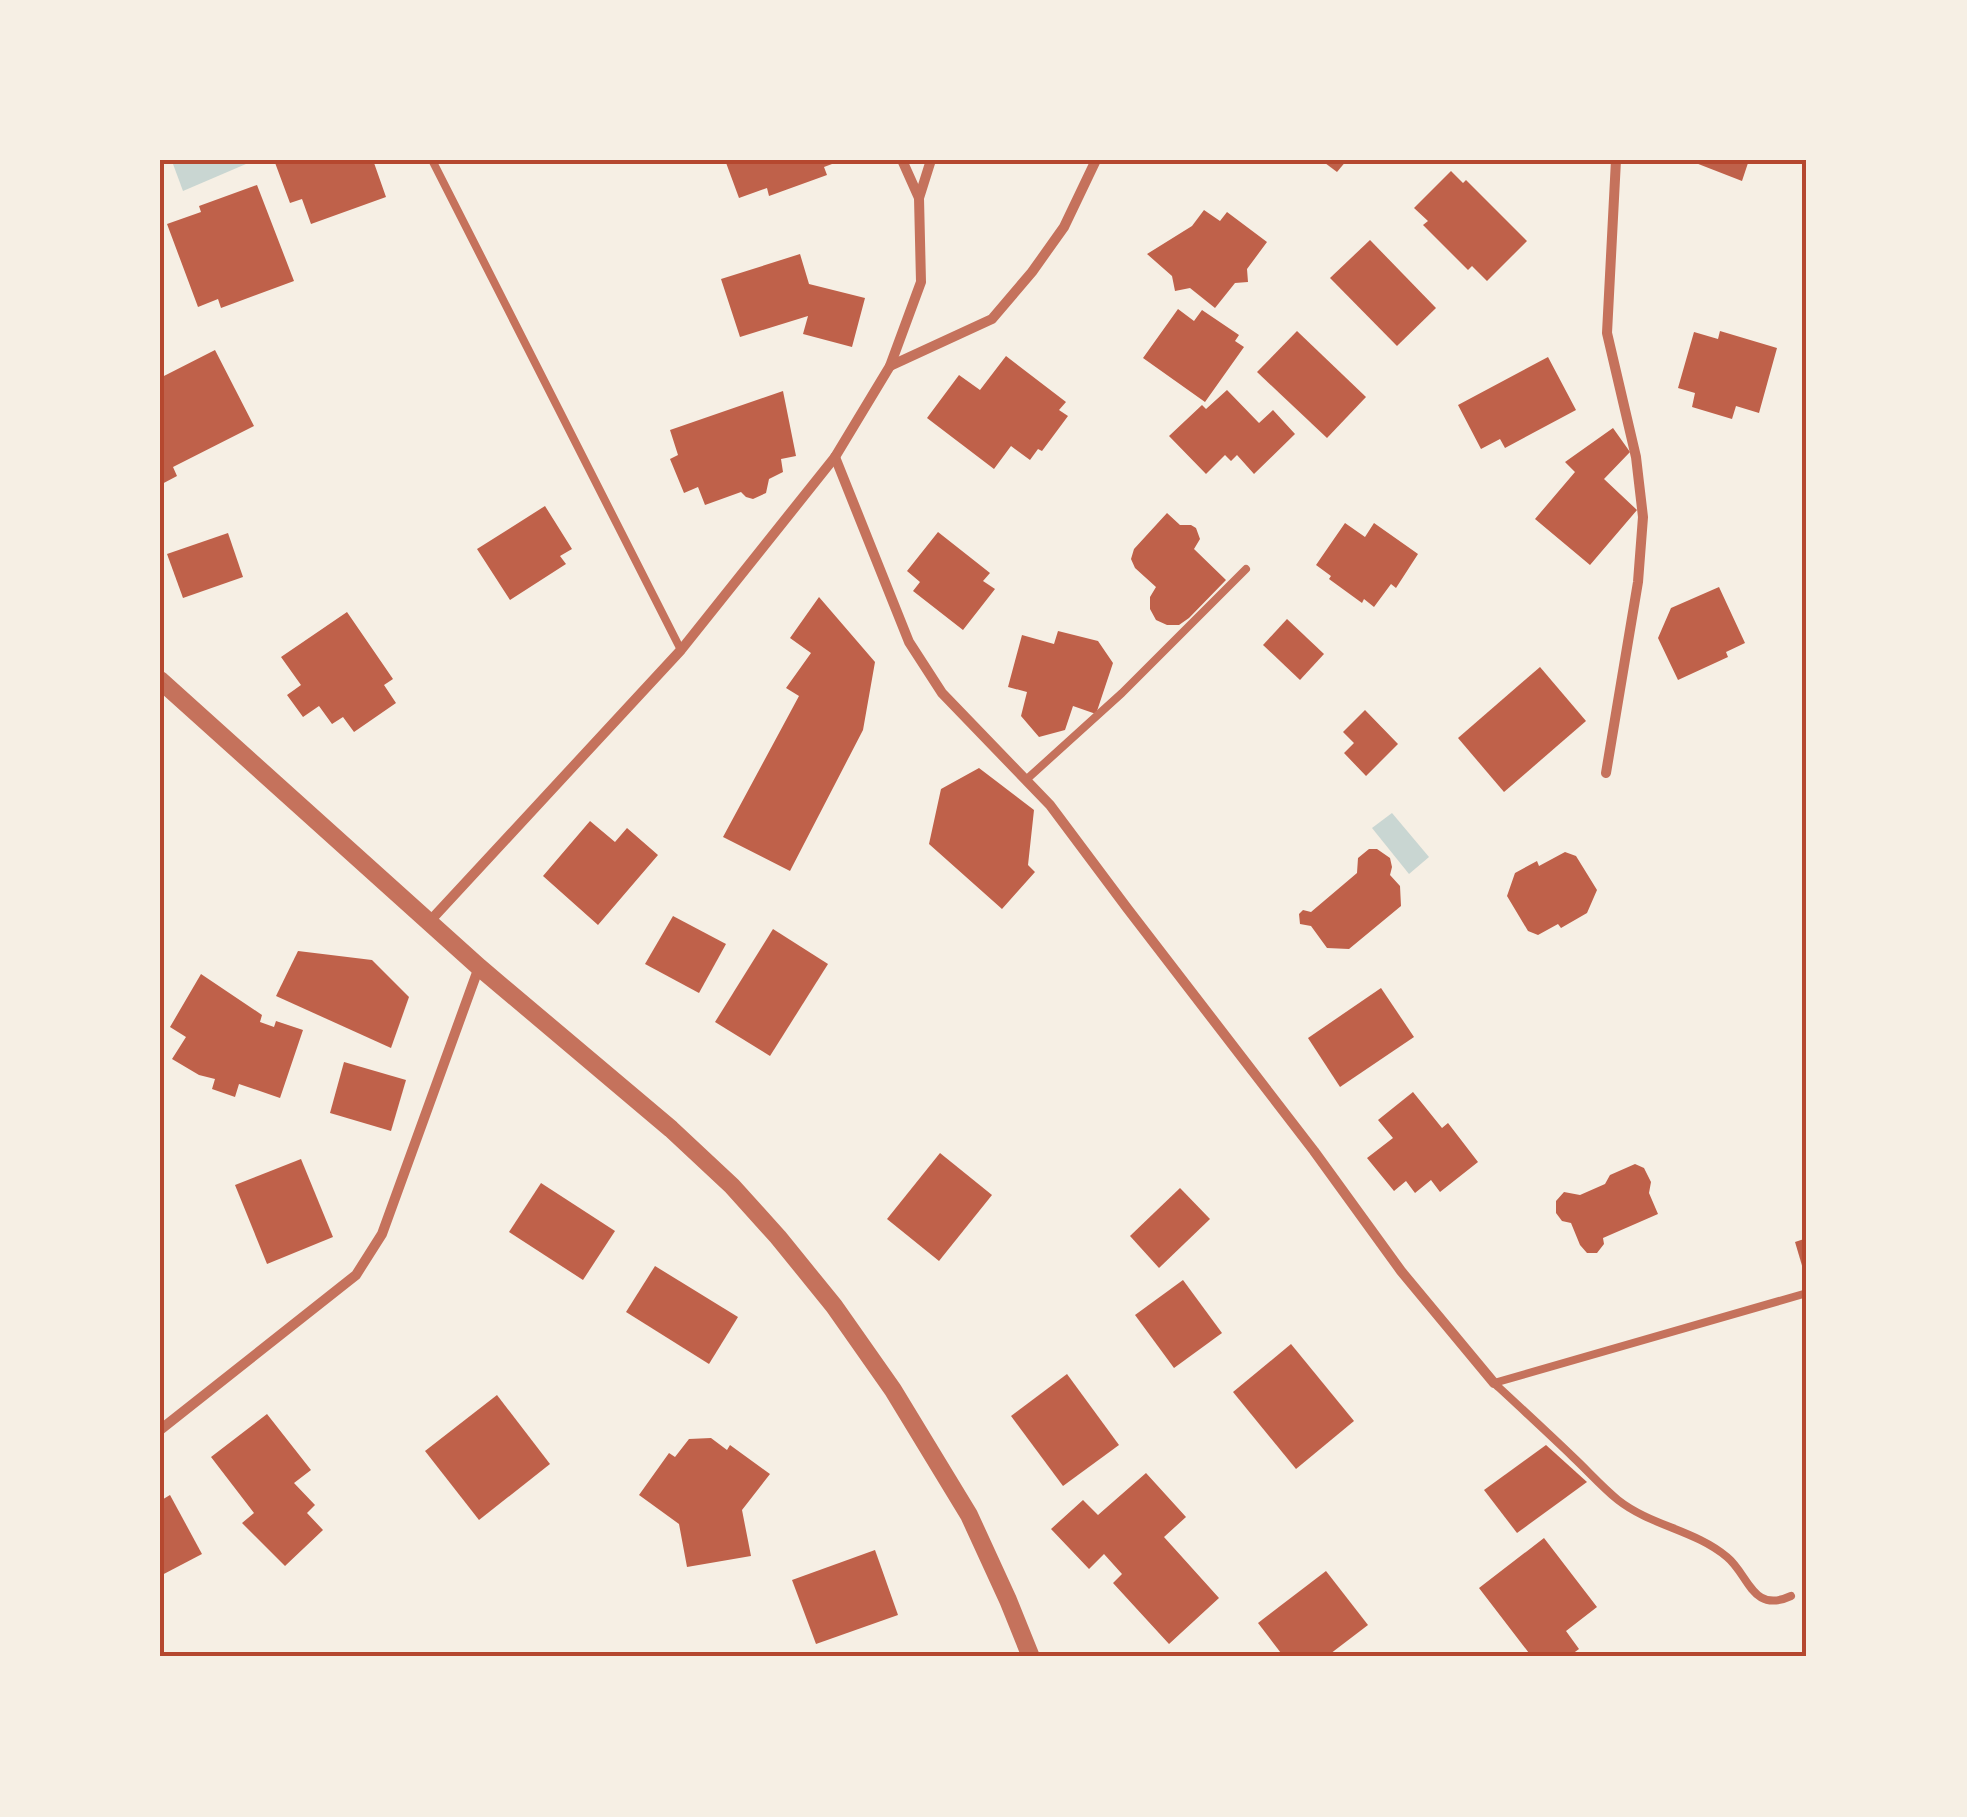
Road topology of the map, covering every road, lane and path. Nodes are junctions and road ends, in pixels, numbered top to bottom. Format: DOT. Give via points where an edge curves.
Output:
graph roads {
  1 [pos="432,160"];
  2 [pos="902,160"];
  3 [pos="931,160"];
  4 [pos="1096,160"];
  5 [pos="1616,160"];
  6 [pos="919,198"];
  7 [pos="890,366"];
  8 [pos="835,457"];
  9 [pos="1246,569"];
  10 [pos="681,650"];
  11 [pos="160,680"];
  12 [pos="1606,773"];
  13 [pos="1026,780"];
  14 [pos="430,921"];
  15 [pos="480,967"];
  16 [pos="1807,1293"];
  17 [pos="1494,1383"];
  18 [pos="160,1430"];
  19 [pos="1791,1596"];
  20 [pos="1031,1657"];
  1 -- 10 [label="lane"];
  2 -- 6 [label="street"];
  3 -- 6 [label="street"];
  4 -- 7 [label="street" via="1064,227 992,319"];
  5 -- 12 [label="street" via="1607,333 1643,517"];
  6 -- 7 [label="street" via="921,282"];
  7 -- 8 [label="street"];
  8 -- 10 [label="street"];
  8 -- 13 [label="street" via="909,642 942,693"];
  9 -- 13 [label="lane"];
  10 -- 14 [label="street"];
  11 -- 14 [label="street"];
  13 -- 17 [label="street"];
  14 -- 15 [label="street"];
  15 -- 18 [label="street" via="382,1234 356,1275"];
  15 -- 20 [label="street" via="672,1129 812,1278 893,1390 969,1515"];
  16 -- 17 [label="lane"];
  17 -- 19 [label="lane" via="1620,1502 1730,1558 1765,1600"];
}
